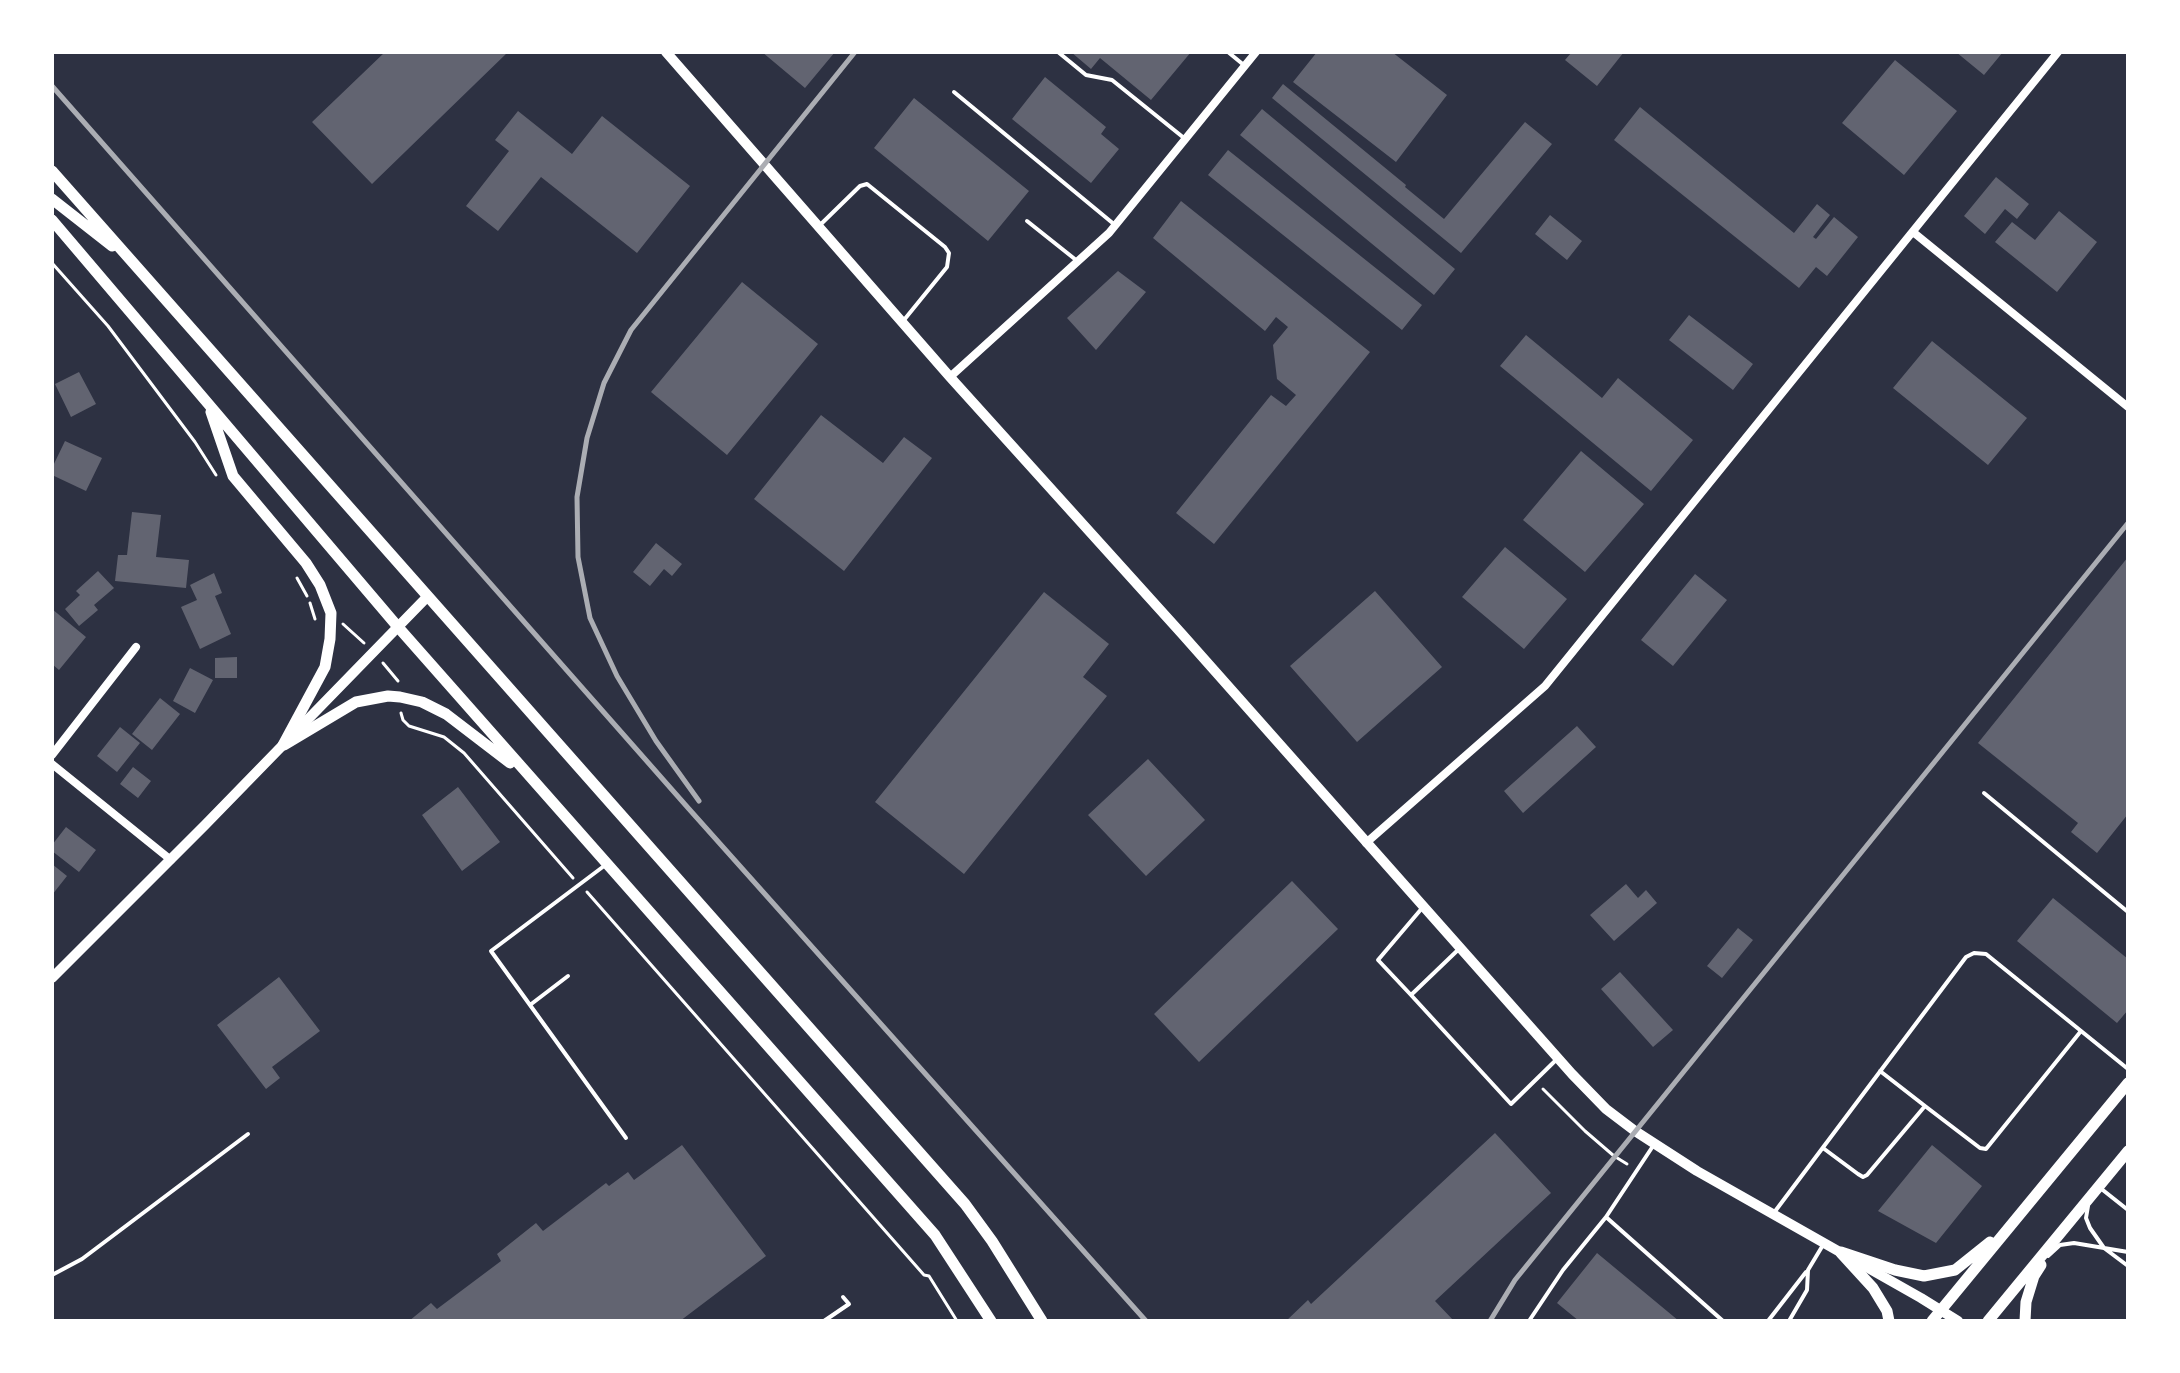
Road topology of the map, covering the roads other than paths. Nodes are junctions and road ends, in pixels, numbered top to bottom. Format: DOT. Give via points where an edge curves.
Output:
graph roads {
  1 [pos="666,52"];
  2 [pos="1058,52"];
  3 [pos="1228,52"];
  4 [pos="1256,52"];
  5 [pos="2058,52"];
  6 [pos="1245,66"];
  7 [pos="954,92"];
  8 [pos="1186,139"];
  9 [pos="52,171"];
  10 [pos="52,199"];
  11 [pos="52,220"];
  12 [pos="1027,221"];
  13 [pos="1116,225"];
  14 [pos="819,226"];
  15 [pos="1913,232"];
  16 [pos="131,261"];
  17 [pos="1078,261"];
  18 [pos="903,322"];
  19 [pos="950,377"];
  20 [pos="208,404"];
  21 [pos="2128,407"];
  22 [pos="427,597"];
  23 [pos="398,627"];
  24 [pos="136,647"];
  25 [pos="283,745"];
  26 [pos="52,755"];
  27 [pos="52,764"];
  28 [pos="529,777"];
  29 [pos="1984,793"];
  30 [pos="1366,843"];
  31 [pos="171,860"];
  32 [pos="606,864"];
  33 [pos="1423,907"];
  34 [pos="2128,912"];
  35 [pos="1460,948"];
  36 [pos="568,976"];
  37 [pos="52,978"];
  38 [pos="1411,995"];
  39 [pos="530,1005"];
  40 [pos="2081,1031"];
  41 [pos="1558,1058"];
  42 [pos="2128,1069"];
  43 [pos="1880,1071"];
  44 [pos="2128,1083"];
  45 [pos="1925,1106"];
  46 [pos="248,1134"];
  47 [pos="626,1138"];
  48 [pos="1654,1144"];
  49 [pos="1823,1148"];
  50 [pos="2128,1151"];
  51 [pos="2095,1191"];
  52 [pos="2128,1210"];
  53 [pos="1773,1214"];
  54 [pos="1606,1217"];
  55 [pos="2011,1225"];
  56 [pos="2055,1239"];
  57 [pos="1824,1243"];
  58 [pos="2104,1248"];
  59 [pos="1841,1252"];
  60 [pos="2128,1252"];
  61 [pos="2043,1260"];
  62 [pos="2128,1266"];
  63 [pos="1808,1270"];
  64 [pos="52,1275"];
  65 [pos="843,1297"];
  66 [pos="1941,1309"];
  67 [pos="824,1321"];
  68 [pos="991,1321"];
  69 [pos="1042,1321"];
  70 [pos="1529,1321"];
  71 [pos="1723,1321"];
  72 [pos="1768,1321"];
  73 [pos="1789,1321"];
  74 [pos="1889,1321"];
  75 [pos="1932,1321"];
  76 [pos="1958,1321"];
  77 [pos="1988,1321"];
  78 [pos="2025,1321"];
  1 -- 14 [label="street"];
  2 -- 8 [label="lane" via="1086,75 1112,80"];
  3 -- 6 [label="lane"];
  4 -- 6 [label="street"];
  5 -- 15 [label="street"];
  6 -- 8 [label="street"];
  7 -- 13 [label="lane"];
  8 -- 13 [label="street"];
  9 -- 16 [label="main road"];
  10 -- 16 [label="main road"];
  11 -- 20 [label="main road"];
  12 -- 17 [label="lane"];
  13 -- 17 [label="street"];
  14 -- 18 [label="street"];
  14 -- 18 [label="lane" via="867,184 945,247 947,267"];
  15 -- 21 [label="street"];
  15 -- 30 [label="street" via="1545,686"];
  16 -- 22 [label="main road"];
  17 -- 19 [label="street"];
  18 -- 19 [label="street"];
  19 -- 30 [label="street"];
  20 -- 23 [label="main road"];
  20 -- 25 [label="main road" via="233,476 306,563 331,613 325,667"];
  22 -- 23 [label="street"];
  22 -- 69 [label="main road" via="965,1204"];
  23 -- 25 [label="street"];
  23 -- 28 [label="main road"];
  24 -- 26 [label="street"];
  25 -- 28 [label="main road" via="356,702 400,697 446,714"];
  25 -- 31 [label="street"];
  27 -- 31 [label="street"];
  28 -- 32 [label="main road"];
  29 -- 34 [label="lane"];
  30 -- 33 [label="street"];
  31 -- 37 [label="street"];
  32 -- 39 [label="lane" via="491,951"];
  32 -- 68 [label="main road" via="935,1235"];
  33 -- 35 [label="street"];
  33 -- 38 [label="lane" via="1378,960"];
  35 -- 38 [label="lane"];
  35 -- 41 [label="street"];
  36 -- 39 [label="lane"];
  38 -- 41 [label="lane" via="1511,1104"];
  39 -- 47 [label="lane"];
  40 -- 42 [label="lane"];
  40 -- 43 [label="lane" via="1986,954 1974,953"];
  40 -- 45 [label="lane" via="1986,1149"];
  41 -- 48 [label="street" via="1606,1109"];
  43 -- 45 [label="lane"];
  43 -- 49 [label="lane"];
  44 -- 55 [label="main road"];
  45 -- 49 [label="lane" via="1863,1177"];
  46 -- 64 [label="lane" via="82,1259"];
  48 -- 53 [label="street"];
  48 -- 54 [label="lane"];
  49 -- 53 [label="lane"];
  50 -- 51 [label="main road"];
  51 -- 52 [label="lane"];
  51 -- 56 [label="main road"];
  51 -- 58 [label="lane" via="2086,1218"];
  53 -- 57 [label="street"];
  54 -- 70 [label="lane"];
  54 -- 71 [label="lane"];
  55 -- 59 [label="main road" via="1955,1270 1924,1276"];
  55 -- 66 [label="main road"];
  56 -- 61 [label="main road"];
  56 -- 77 [label="main road"];
  57 -- 59 [label="street"];
  57 -- 63 [label="lane"];
  58 -- 60 [label="lane"];
  58 -- 61 [label="lane" via="2060,1245"];
  58 -- 62 [label="lane"];
  59 -- 66 [label="street"];
  59 -- 74 [label="main road" via="1873,1288"];
  61 -- 78 [label="main road" via="2026,1302"];
  63 -- 72 [label="lane"];
  63 -- 73 [label="lane" via="1807,1290"];
  65 -- 67 [label="lane" via="849,1304"];
  66 -- 75 [label="main road"];
  66 -- 76 [label="street"];
}
